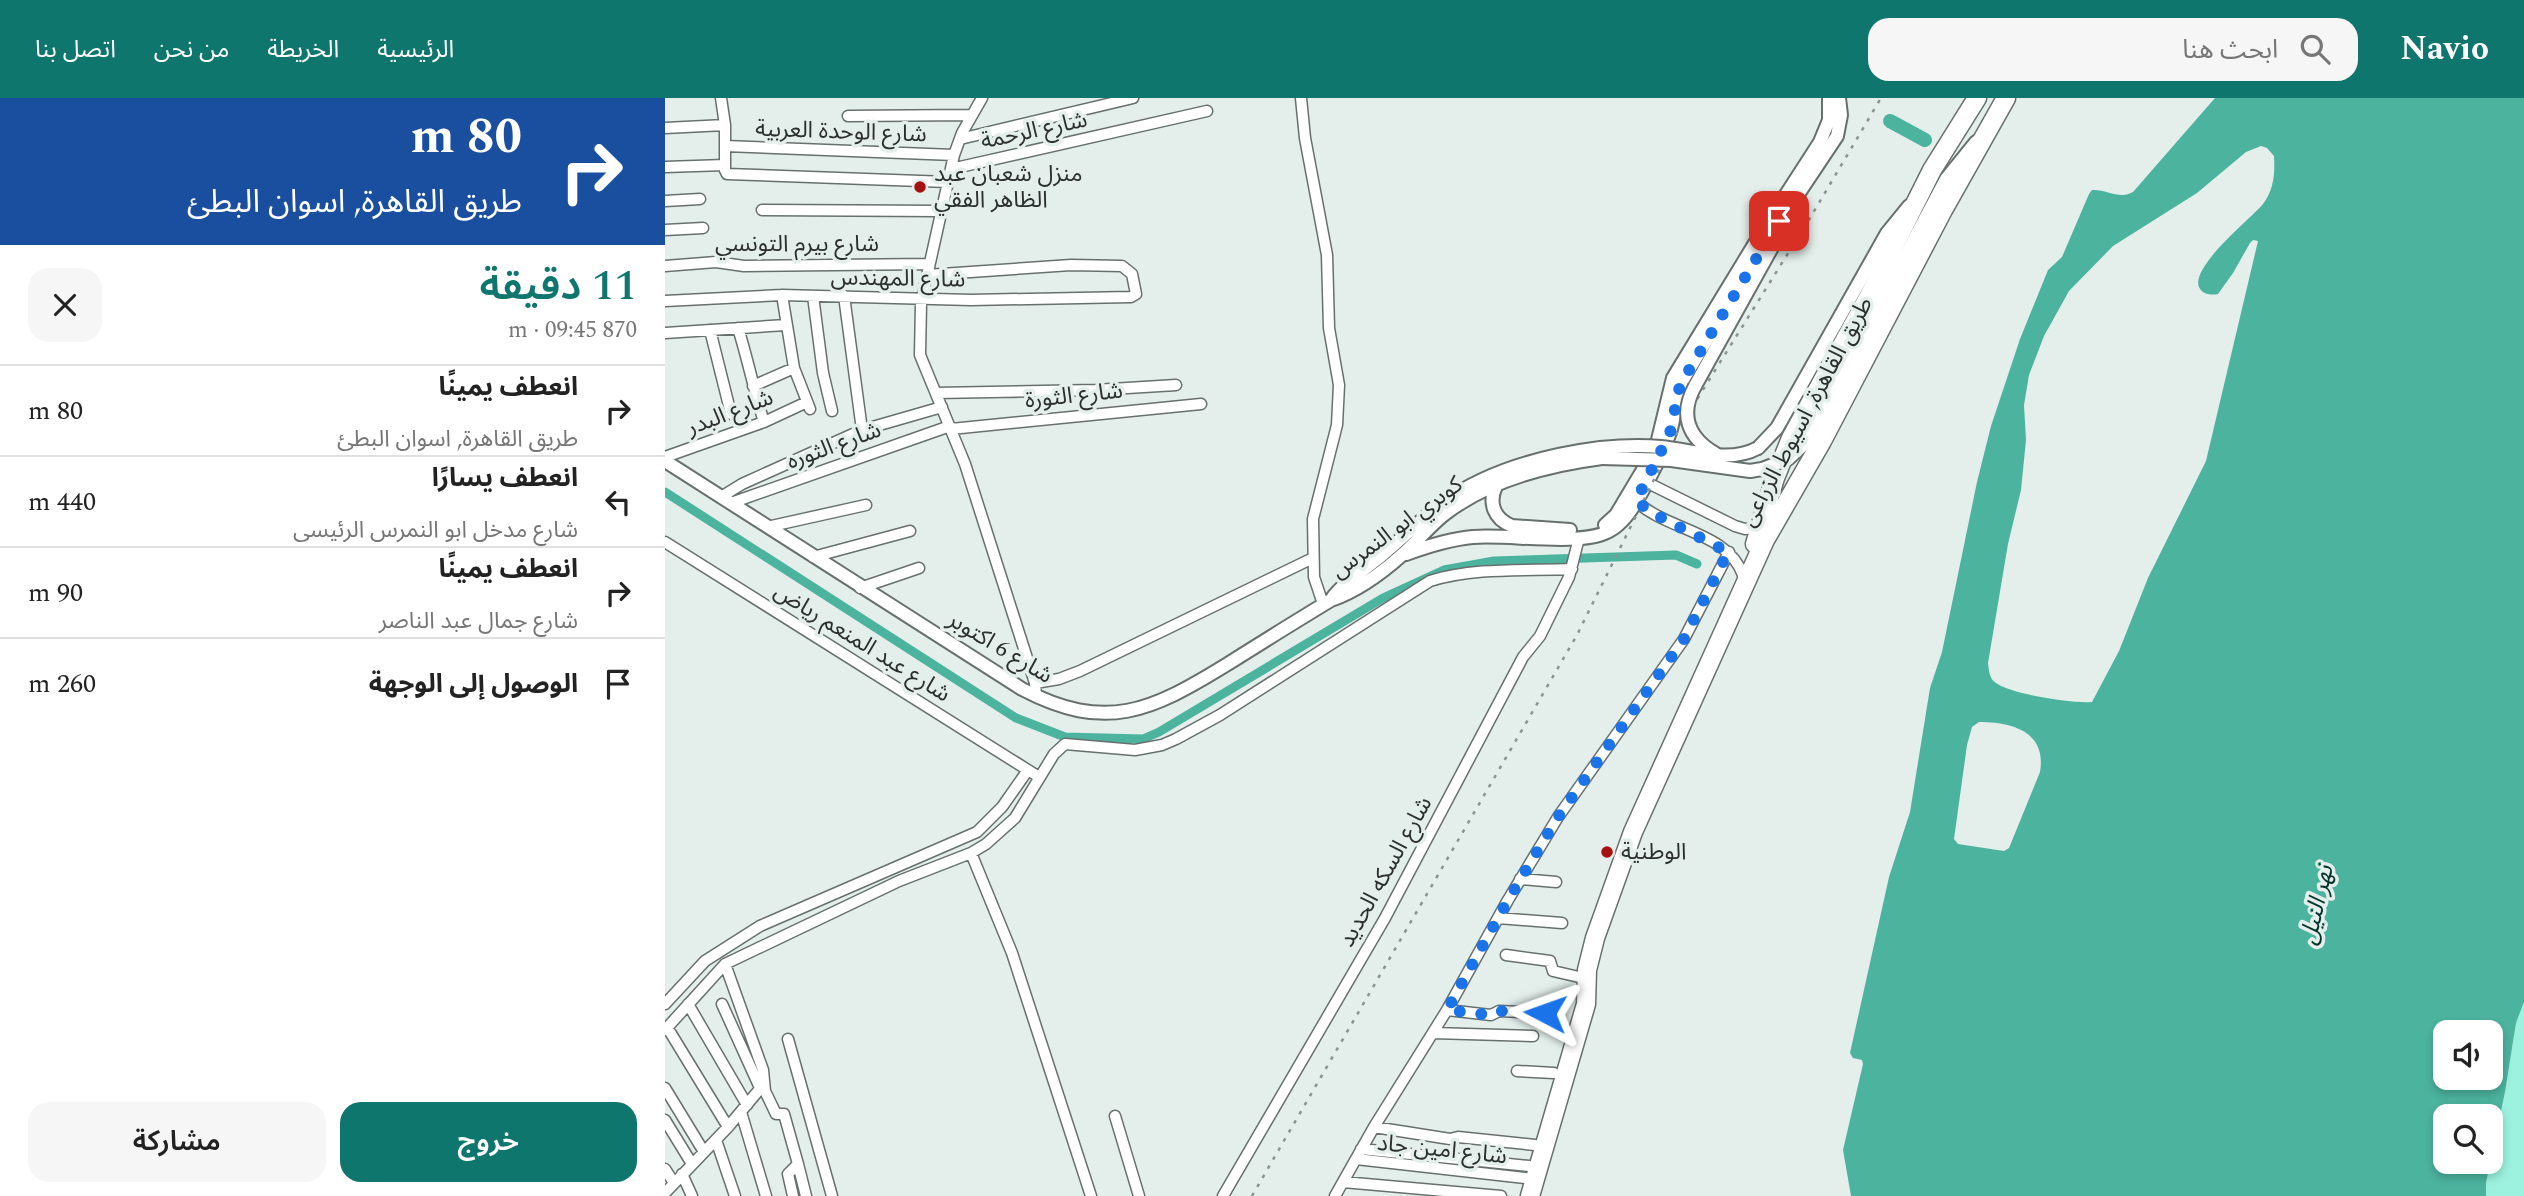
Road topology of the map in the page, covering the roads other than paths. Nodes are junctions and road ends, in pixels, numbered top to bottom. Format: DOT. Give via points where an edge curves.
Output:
graph roads {
  1 [pos="721,98"];
  2 [pos="982,98"];
  3 [pos="1133,98"];
  4 [pos="1301,98"];
  5 [pos="1977,98"];
  6 [pos="2006,98"];
  7 [pos="1835,100"];
  8 [pos="1207,111"];
  9 [pos="971,115"];
  10 [pos="848,116"];
  11 [pos="725,125"];
  12 [pos="665,128"];
  13 [pos="1986,132"];
  14 [pos="960,139"];
  15 [pos="726,146"];
  16 [pos="954,155"];
  17 [pos="665,167"];
  18 [pos="727,169"];
  19 [pos="951,169"];
  20 [pos="948,182"];
  21 [pos="1919,195"];
  22 [pos="700,199"];
  23 [pos="665,201"];
  24 [pos="1791,201"];
  25 [pos="762,210"];
  26 [pos="941,211"];
  27 [pos="703,228"];
  28 [pos="665,230"];
  29 [pos="929,264"];
  30 [pos="665,266"];
  31 [pos="927,275"];
  32 [pos="782,295"];
  33 [pos="813,296"];
  34 [pos="845,296"];
  35 [pos="922,299"];
  36 [pos="665,301"];
  37 [pos="786,325"];
  38 [pos="738,328"];
  39 [pos="710,330"];
  40 [pos="665,333"];
  41 [pos="794,368"];
  42 [pos="1176,385"];
  43 [pos="753,386"];
  44 [pos="936,393"];
  45 [pos="1201,404"];
  46 [pos="942,407"];
  47 [pos="832,411"];
  48 [pos="731,415"];
  49 [pos="764,422"];
  50 [pos="950,427"];
  51 [pos="862,430"];
  52 [pos="1601,453"];
  53 [pos="1720,456"];
  54 [pos="665,459"];
  55 [pos="1646,482"];
  56 [pos="1496,486"];
  57 [pos="726,500"];
  58 [pos="1636,501"];
  59 [pos="866,505"];
  60 [pos="767,527"];
  61 [pos="1750,528"];
  62 [pos="911,531"];
  63 [pos="665,542"];
  64 [pos="1578,543"];
  65 [pos="1728,552"];
  66 [pos="1402,555"];
  67 [pos="813,557"];
  68 [pos="1313,558"];
  69 [pos="1573,566"];
  70 [pos="919,568"];
  71 [pos="1743,575"];
  72 [pos="860,587"];
  73 [pos="1327,602"];
  74 [pos="1035,690"];
  75 [pos="1028,770"];
  76 [pos="1039,777"];
  77 [pos="971,853"];
  78 [pos="1520,879"];
  79 [pos="1556,882"];
  80 [pos="1498,918"];
  81 [pos="1562,923"];
  82 [pos="1506,955"];
  83 [pos="725,964"];
  84 [pos="1579,977"];
  85 [pos="665,1004"];
  86 [pos="688,1004"];
  87 [pos="722,1004"];
  88 [pos="1447,1010"];
  89 [pos="1545,1013"];
  90 [pos="666,1029"];
  91 [pos="1433,1033"];
  92 [pos="1533,1036"];
  93 [pos="789,1039"];
  94 [pos="1517,1071"];
  95 [pos="1554,1073"];
  96 [pos="762,1086"];
  97 [pos="665,1088"];
  98 [pos="744,1108"];
  99 [pos="1115,1116"];
  100 [pos="665,1120"];
  101 [pos="728,1127"];
  102 [pos="1374,1127"];
  103 [pos="716,1140"];
  104 [pos="1535,1145"];
  105 [pos="704,1152"];
  106 [pos="1358,1154"];
  107 [pos="692,1164"];
  108 [pos="798,1164"];
  109 [pos="665,1169"];
  110 [pos="682,1174"];
  111 [pos="1524,1180"];
  112 [pos="1343,1182"];
  113 [pos="674,1183"];
  114 [pos="665,1193"];
  115 [pos="692,1196"];
  116 [pos="735,1196"];
  117 [pos="766,1196"];
  118 [pos="793,1196"];
  119 [pos="806,1196"];
  120 [pos="832,1196"];
  121 [pos="1091,1196"];
  122 [pos="1139,1196"];
  123 [pos="1223,1196"];
  124 [pos="1335,1196"];
  125 [pos="1501,1196"];
  126 [pos="1530,1196"];
  1 -- 11 [label="street"];
  2 -- 9 [label="street"];
  3 -- 14 [label="street"];
  4 -- 68 [label="street" via="1327,255 1329,328 1339,385 1337,425 1313,519"];
  5 -- 21 [label="highway, طريق القاهرة, اسيوط الزراعى"];
  6 -- 13 [label="highway, طريق القاهرة, اسيوط الزراعى"];
  7 -- 24 [label="main road" via="1840,126 1837,136"];
  7 -- 56 [label="main road" via="1824,135 1678,369 1655,448 1616,515 1604,526 1588,531 1512,526 1495,512 1492,496"];
  8 -- 19 [label="street, شارع الرحمة"];
  9 -- 10 [label="street"];
  9 -- 14 [label="street"];
  11 -- 12 [label="street"];
  11 -- 15 [label="street"];
  13 -- 52 [label="main road, كوبري ابو النمرس, bridge" via="1946,179 1814,428 1788,459 1750,471"];
  13 -- 126 [label="highway, طريق القاهرة, اسيوط الزراعى" via="1765,540 1633,832 1602,911 1587,970 1586,1004"];
  14 -- 16 [label="street"];
  15 -- 16 [label="street, شارع الوحدة العربية"];
  15 -- 18 [label="street"];
  16 -- 19 [label="street"];
  17 -- 18 [label="street"];
  18 -- 20 [label="street"];
  19 -- 20 [label="street"];
  20 -- 26 [label="street"];
  21 -- 53 [label="main road, كوبري ابو النمرس, bridge" via="1887,233 1777,428 1758,448"];
  21 -- 61 [label="highway, طريق القاهرة, اسيوط الزراعى" via="1791,438"];
  22 -- 23 [label="street"];
  24 -- 53 [label="main road, bridge" via="1772,249 1687,405 1689,424 1699,442"];
  24 -- 55 [label="main road" via="1680,385 1670,433"];
  25 -- 26 [label="street"];
  26 -- 29 [label="street"];
  27 -- 28 [label="street"];
  29 -- 30 [label="street, شارع بيرم التونسي" via="744,266 716,262"];
  29 -- 31 [label="street"];
  31 -- 35 [label="street"];
  31 -- 35 [label="street, شارع المهندس" via="1122,266 1132,274 1136,294"];
  32 -- 33 [label="street, شارع المهندس"];
  32 -- 36 [label="street, شارع المهندس"];
  32 -- 37 [label="street"];
  33 -- 34 [label="street, شارع المهندس"];
  33 -- 47 [label="street"];
  34 -- 35 [label="street, شارع المهندس"];
  34 -- 51 [label="street"];
  35 -- 44 [label="street" via="921,359"];
  37 -- 38 [label="street"];
  37 -- 41 [label="street"];
  38 -- 39 [label="street"];
  38 -- 43 [label="street"];
  39 -- 40 [label="street"];
  39 -- 48 [label="street"];
  41 -- 43 [label="street"];
  41 -- 49 [label="street, شارع البدر" via="809,406"];
  42 -- 44 [label="street"];
  43 -- 49 [label="street"];
  44 -- 46 [label="street"];
  45 -- 50 [label="street, شارع الثورة"];
  46 -- 50 [label="street"];
  46 -- 51 [label="street"];
  49 -- 54 [label="street, شارع البدر"];
  50 -- 57 [label="street, شارع الثوره"];
  50 -- 74 [label="street" via="987,528"];
  51 -- 57 [label="street" via="742,484"];
  52 -- 53 [label="main road, كوبري ابو النمرس, bridge" via="1654,447"];
  52 -- 56 [label="main road, كوبري ابو النمرس"];
  52 -- 73 [label="main road, كوبري ابو النمرس" via="1534,461 1465,489"];
  54 -- 57 [label="main road, شارع 6 اكتوبر"];
  55 -- 58 [label="main road"];
  55 -- 61 [label="street"];
  56 -- 66 [label="main road, كوبري ابو النمرس" via="1447,512"];
  57 -- 60 [label="main road, شارع 6 اكتوبر"];
  58 -- 64 [label="main road" via="1616,527"];
  58 -- 65 [label="street"];
  59 -- 60 [label="street"];
  60 -- 67 [label="main road, شارع 6 اكتوبر"];
  61 -- 71 [label="highway, طريق القاهرة, اسيوط الزراعى"];
  62 -- 67 [label="street"];
  63 -- 75 [label="street, شارع عبد المنعم رياض"];
  64 -- 66 [label="main road" via="1503,535 1472,537"];
  64 -- 69 [label="street, شارع السكه الحديد"];
  65 -- 71 [label="street"];
  65 -- 78 [label="street" via="1679,646 1579,786"];
  66 -- 73 [label="main road, كوبري ابو النمرس"];
  67 -- 72 [label="main road, شارع 6 اكتوبر"];
  68 -- 73 [label="street" via="1314,577"];
  68 -- 74 [label="street"];
  69 -- 76 [label="street" via="1471,573 1430,581 1176,739 1135,750 1065,744"];
  69 -- 123 [label="street, شارع السكه الحديد" via="1540,636 1521,661 1385,918"];
  70 -- 72 [label="street"];
  71 -- 84 [label="highway, طريق القاهرة, اسيوط الزراعى" via="1622,843"];
  72 -- 74 [label="main road, شارع 6 اكتوبر"];
  73 -- 74 [label="main road, شارع 6 اكتوبر" via="1157,704 1122,712 1087,712 1052,704"];
  75 -- 76 [label="street, شارع عبد المنعم رياض"];
  75 -- 85 [label="street" via="978,832 760,926 705,961"];
  76 -- 77 [label="street" via="1015,818"];
  77 -- 83 [label="street" via="899,881"];
  77 -- 121 [label="street" via="1012,953"];
  78 -- 79 [label="street"];
  78 -- 80 [label="street"];
  80 -- 81 [label="street"];
  80 -- 88 [label="street"];
  82 -- 84 [label="street" via="1550,961 1553,971"];
  83 -- 86 [label="street"];
  83 -- 96 [label="street" via="763,1070"];
  84 -- 95 [label="highway, طريق القاهرة, اسيوط الزراعى"];
  86 -- 90 [label="street"];
  86 -- 98 [label="street"];
  87 -- 96 [label="street"];
  88 -- 89 [label="street" via="1491,1015 1499,1011"];
  88 -- 91 [label="street"];
  90 -- 101 [label="street"];
  91 -- 92 [label="street"];
  91 -- 102 [label="street"];
  93 -- 120 [label="street"];
  94 -- 95 [label="street"];
  95 -- 104 [label="highway, طريق القاهرة, اسيوط الزراعى"];
  96 -- 98 [label="street"];
  96 -- 108 [label="street" via="776,1114 784,1114"];
  97 -- 105 [label="street"];
  98 -- 101 [label="street"];
  98 -- 117 [label="street"];
  99 -- 122 [label="street"];
  100 -- 107 [label="street"];
  101 -- 103 [label="street"];
  102 -- 104 [label="street"];
  102 -- 106 [label="street"];
  103 -- 105 [label="street"];
  103 -- 116 [label="street"];
  104 -- 111 [label="highway, طريق القاهرة, اسيوط الزراعى"];
  105 -- 107 [label="street"];
  106 -- 111 [label="street"];
  106 -- 112 [label="street"];
  107 -- 110 [label="street"];
  108 -- 118 [label="street" via="788,1175"];
  108 -- 119 [label="street"];
  109 -- 113 [label="street"];
  110 -- 113 [label="street"];
  110 -- 115 [label="street"];
  112 -- 124 [label="street"];
  112 -- 125 [label="street"];
  113 -- 114 [label="street"];
}
